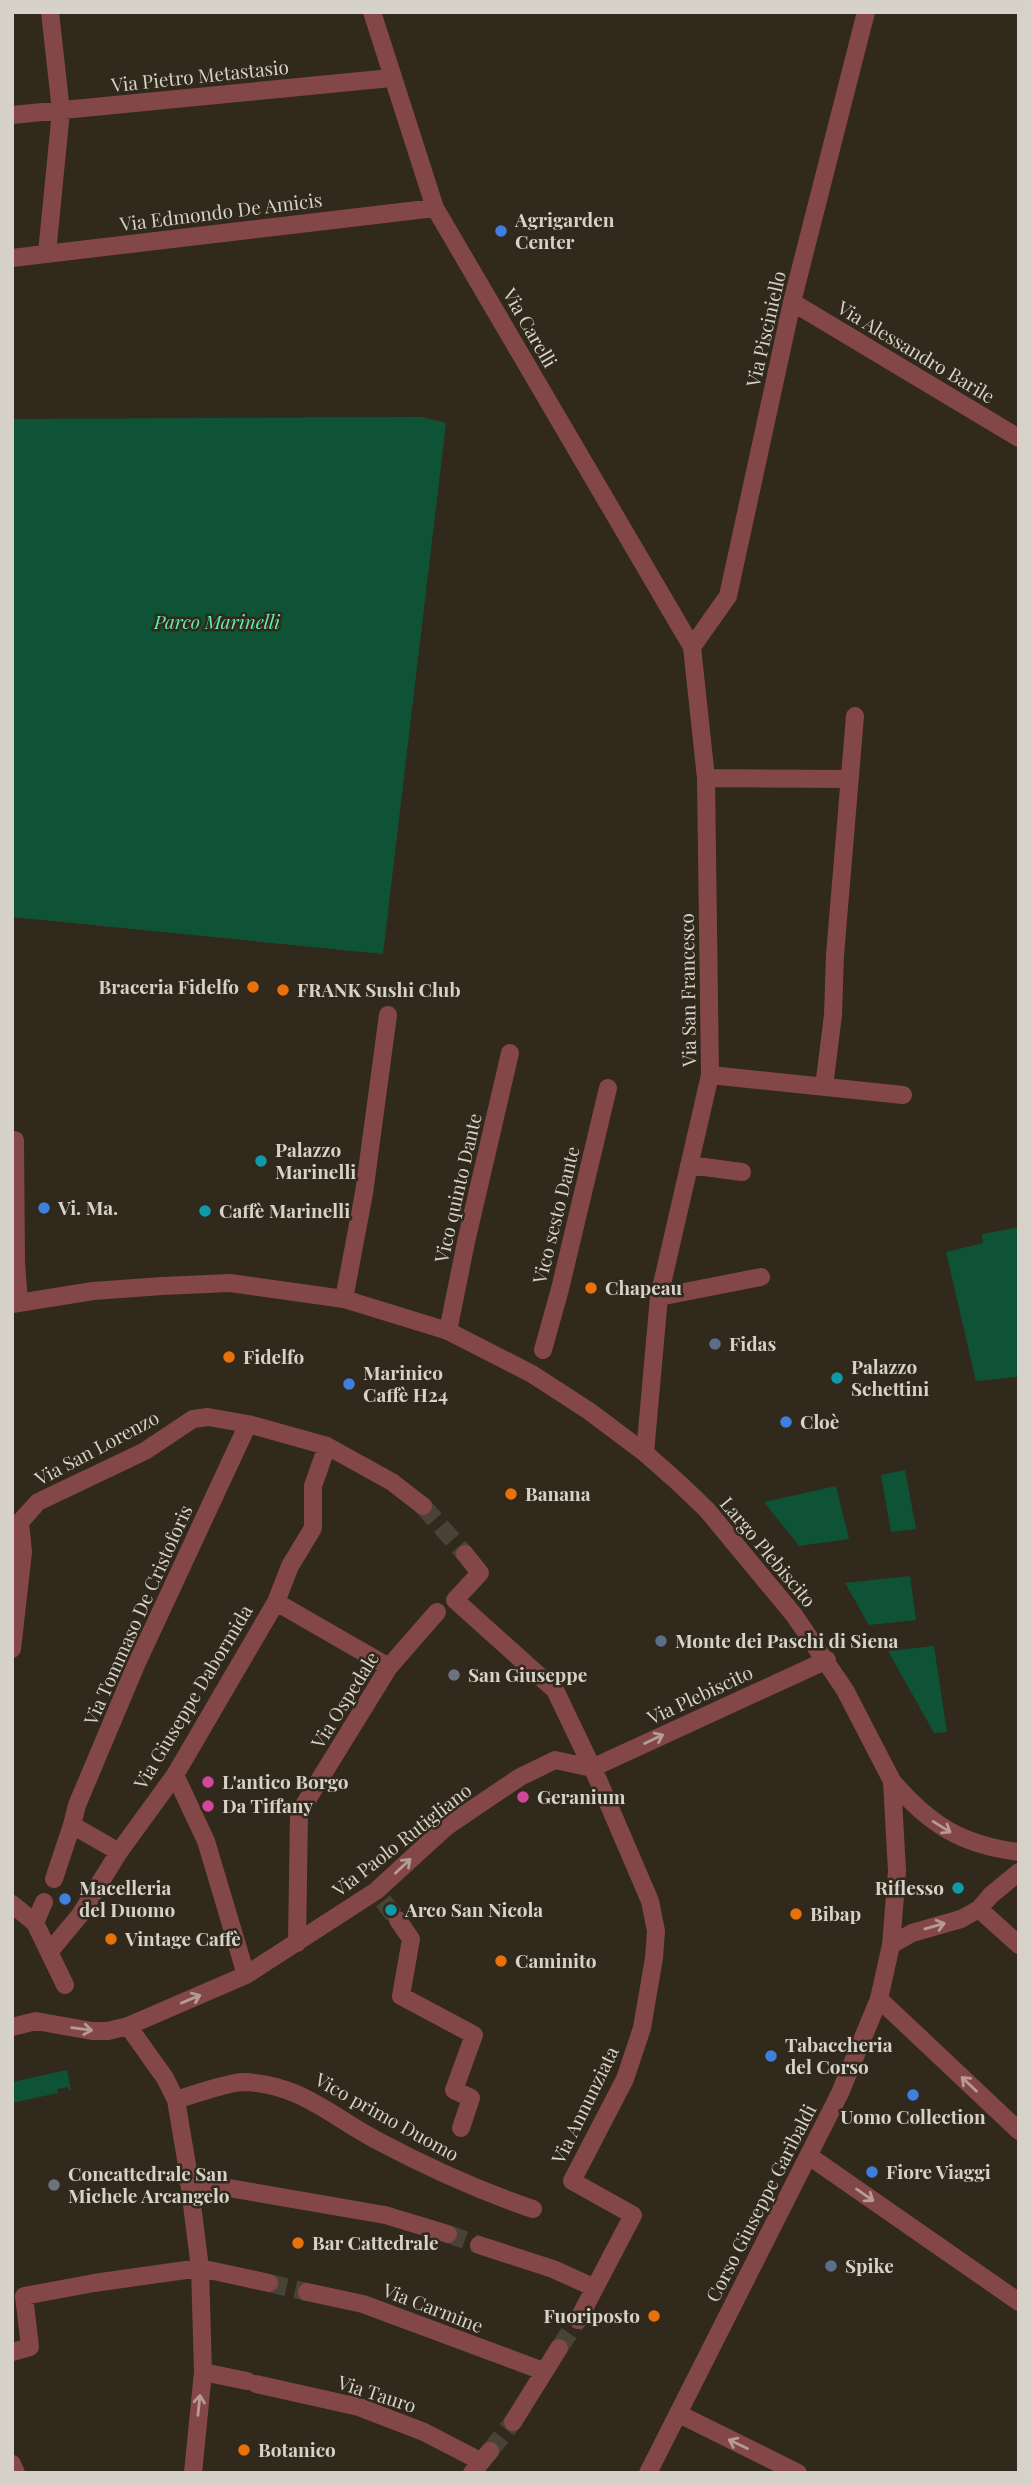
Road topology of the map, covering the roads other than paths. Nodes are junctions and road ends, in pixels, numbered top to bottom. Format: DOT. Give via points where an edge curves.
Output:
graph roads {
  1 [pos="50,12"];
  2 [pos="372,12"];
  3 [pos="866,12"];
  4 [pos="391,78"];
  5 [pos="61,111"];
  6 [pos="12,115"];
  7 [pos="435,208"];
  8 [pos="47,253"];
  9 [pos="12,258"];
  10 [pos="792,302"];
  11 [pos="1019,438"];
  12 [pos="692,647"];
  13 [pos="855,716"];
  14 [pos="706,778"];
  15 [pos="850,779"];
  16 [pos="388,1015"];
  17 [pos="510,1053"];
  18 [pos="710,1075"];
  19 [pos="824,1087"];
  20 [pos="608,1088"];
  21 [pos="904,1095"];
  22 [pos="15,1140"];
  23 [pos="689,1165"];
  24 [pos="742,1172"];
  25 [pos="761,1277"];
  26 [pos="659,1297"];
  27 [pos="344,1299"];
  28 [pos="15,1303"];
  29 [pos="448,1331"];
  30 [pos="543,1350"];
  31 [pos="248,1424"];
  32 [pos="327,1446"];
  33 [pos="645,1453"];
  34 [pos="423,1506"];
  35 [pos="16,1523"];
  36 [pos="465,1554"];
  37 [pos="276,1602"];
  38 [pos="436,1612"];
  39 [pos="12,1649"];
  40 [pos="827,1660"];
  41 [pos="389,1667"];
  42 [pos="845,1689"];
  43 [pos="592,1768"];
  44 [pos="175,1774"];
  45 [pos="892,1781"];
  46 [pos="72,1825"];
  47 [pos="118,1852"];
  48 [pos="1019,1852"];
  49 [pos="1019,1872"];
  50 [pos="54,1879"];
  51 [pos="44,1902"];
  52 [pos="12,1904"];
  53 [pos="979,1909"];
  54 [pos="398,1920"];
  55 [pos="35,1923"];
  56 [pos="297,1943"];
  57 [pos="891,1945"];
  58 [pos="1019,1945"];
  59 [pos="50,1951"];
  60 [pos="247,1975"];
  61 [pos="65,1985"];
  62 [pos="880,1999"];
  63 [pos="128,2026"];
  64 [pos="12,2027"];
  65 [pos="176,2100"];
  66 [pos="461,2128"];
  67 [pos="1019,2131"];
  68 [pos="809,2156"];
  69 [pos="188,2180"];
  70 [pos="533,2209"];
  71 [pos="448,2234"];
  72 [pos="479,2245"];
  73 [pos="200,2268"];
  74 [pos="269,2283"];
  75 [pos="595,2288"];
  76 [pos="307,2291"];
  77 [pos="1019,2302"];
  78 [pos="578,2320"];
  79 [pos="559,2347"];
  80 [pos="12,2352"];
  81 [pos="542,2371"];
  82 [pos="203,2372"];
  83 [pos="679,2414"];
  84 [pos="513,2422"];
  85 [pos="480,2462"];
  86 [pos="12,2464"];
  87 [pos="16,2473"];
  88 [pos="193,2473"];
  89 [pos="648,2473"];
  90 [pos="798,2473"];
  1 -- 5 [label="street"];
  2 -- 4 [label="street, Via Carelli"];
  3 -- 10 [label="street, Via Pisciniello"];
  4 -- 5 [label="street, Via Pietro Metastasio"];
  4 -- 7 [label="street, Via Carelli"];
  5 -- 6 [label="street, Via Pietro Metastasio"];
  5 -- 8 [label="street"];
  7 -- 8 [label="street, Via Edmondo De Amicis"];
  7 -- 12 [label="street, Via Carelli"];
  8 -- 9 [label="street, Via Edmondo De Amicis"];
  10 -- 11 [label="street, Via Alessandro Barile"];
  10 -- 12 [label="street, Via Pisciniello" via="728,596"];
  12 -- 14 [label="street, Via San Francesco"];
  13 -- 15 [label="street"];
  14 -- 15 [label="street"];
  14 -- 18 [label="street, Via San Francesco"];
  15 -- 19 [label="street"];
  16 -- 27 [label="street" via="364,1193"];
  17 -- 29 [label="street, Vico quinto Dante"];
  18 -- 19 [label="street"];
  18 -- 23 [label="street, Via San Francesco"];
  19 -- 21 [label="street"];
  20 -- 30 [label="street, Vico sesto Dante"];
  22 -- 28 [label="street"];
  23 -- 24 [label="street"];
  23 -- 26 [label="street, Via San Francesco"];
  25 -- 26 [label="street"];
  26 -- 33 [label="street, Via San Francesco"];
  27 -- 28 [label="street, Largo Plebiscito" via="230,1283 93,1292"];
  27 -- 29 [label="street, Largo Plebiscito"];
  29 -- 33 [label="street, Largo Plebiscito" via="532,1374"];
  31 -- 32 [label="street, Via San Lorenzo"];
  31 -- 35 [label="street, Via San Lorenzo" via="193,1419 145,1451 38,1502"];
  31 -- 46 [label="street, Via Tommaso De Cristoforis" via="136,1665"];
  32 -- 34 [label="street, Via San Lorenzo" via="393,1482"];
  32 -- 37 [label="street, Via Giuseppe Dabormida" via="313,1486 313,1528 290,1566"];
  33 -- 40 [label="street, Largo Plebiscito" via="715,1519"];
  35 -- 39 [label="street" via="23,1552"];
  36 -- 43 [label="street" via="480,1573 455,1600 555,1690"];
  37 -- 41 [label="street"];
  37 -- 44 [label="street, Via Giuseppe Dabormida"];
  38 -- 41 [label="street, Via Ospedale"];
  40 -- 42 [label="street, Largo Plebiscito"];
  43 -- 40 [label="street, Via Plebiscito, one-way"];
  41 -- 56 [label="street, Via Ospedale" via="299,1813"];
  42 -- 45 [label="street, Corso Giuseppe Garibaldi"];
  56 -- 43 [label="street, Via Paolo Rutigliano, one-way" via="379,1896 446,1827 520,1777 555,1760"];
  43 -- 75 [label="street, Via Annunziata" via="650,1901 656,1931 642,2028 625,2079 572,2181 632,2215"];
  44 -- 47 [label="street, Via Giuseppe Dabormida"];
  44 -- 60 [label="street" via="206,1840"];
  45 -- 48 [label="street, one-way" via="912,1805 948,1832 993,1849"];
  45 -- 57 [label="street, Corso Giuseppe Garibaldi" via="897,1871"];
  46 -- 47 [label="street"];
  46 -- 50 [label="street, Via Tommaso De Cristoforis"];
  47 -- 59 [label="street, Via Giuseppe Dabormida" via="80,1915"];
  49 -- 53 [label="street"];
  51 -- 55 [label="street"];
  52 -- 55 [label="street"];
  57 -- 53 [label="street, one-way"];
  53 -- 58 [label="street"];
  54 -- 66 [label="street" via="411,1939 401,1996 474,2035 454,2090 471,2098"];
  55 -- 59 [label="street"];
  56 -- 60 [label="street, Via Paolo Rutigliano"];
  57 -- 62 [label="street, Corso Giuseppe Garibaldi"];
  59 -- 61 [label="street"];
  63 -- 60 [label="street, Via Paolo Rutigliano, one-way"];
  67 -- 62 [label="street, one-way"];
  62 -- 68 [label="street, Corso Giuseppe Garibaldi"];
  64 -- 63 [label="street, Via Paolo Rutigliano, one-way" via="36,2021 92,2031"];
  63 -- 65 [label="street"];
  65 -- 69 [label="street"];
  65 -- 70 [label="street, Vico primo Duomo" via="242,2082 299,2093 411,2158"];
  68 -- 77 [label="street, one-way"];
  68 -- 83 [label="street, Corso Giuseppe Garibaldi"];
  69 -- 71 [label="street" via="385,2216"];
  69 -- 73 [label="street"];
  72 -- 75 [label="street"];
  73 -- 74 [label="street"];
  73 -- 80 [label="street" via="24,2296 30,2347"];
  73 -- 82 [label="street"];
  75 -- 78 [label="street, Via Annunziata"];
  76 -- 81 [label="street, Via Carmine" via="363,2304"];
  79 -- 81 [label="street"];
  81 -- 84 [label="street"];
  82 -- 85 [label="street, Via Tauro" via="359,2407 424,2432"];
  88 -- 82 [label="street, one-way"];
  83 -- 89 [label="street, Corso Giuseppe Garibaldi"];
  90 -- 83 [label="street, one-way"];
  86 -- 87 [label="street"];
}
